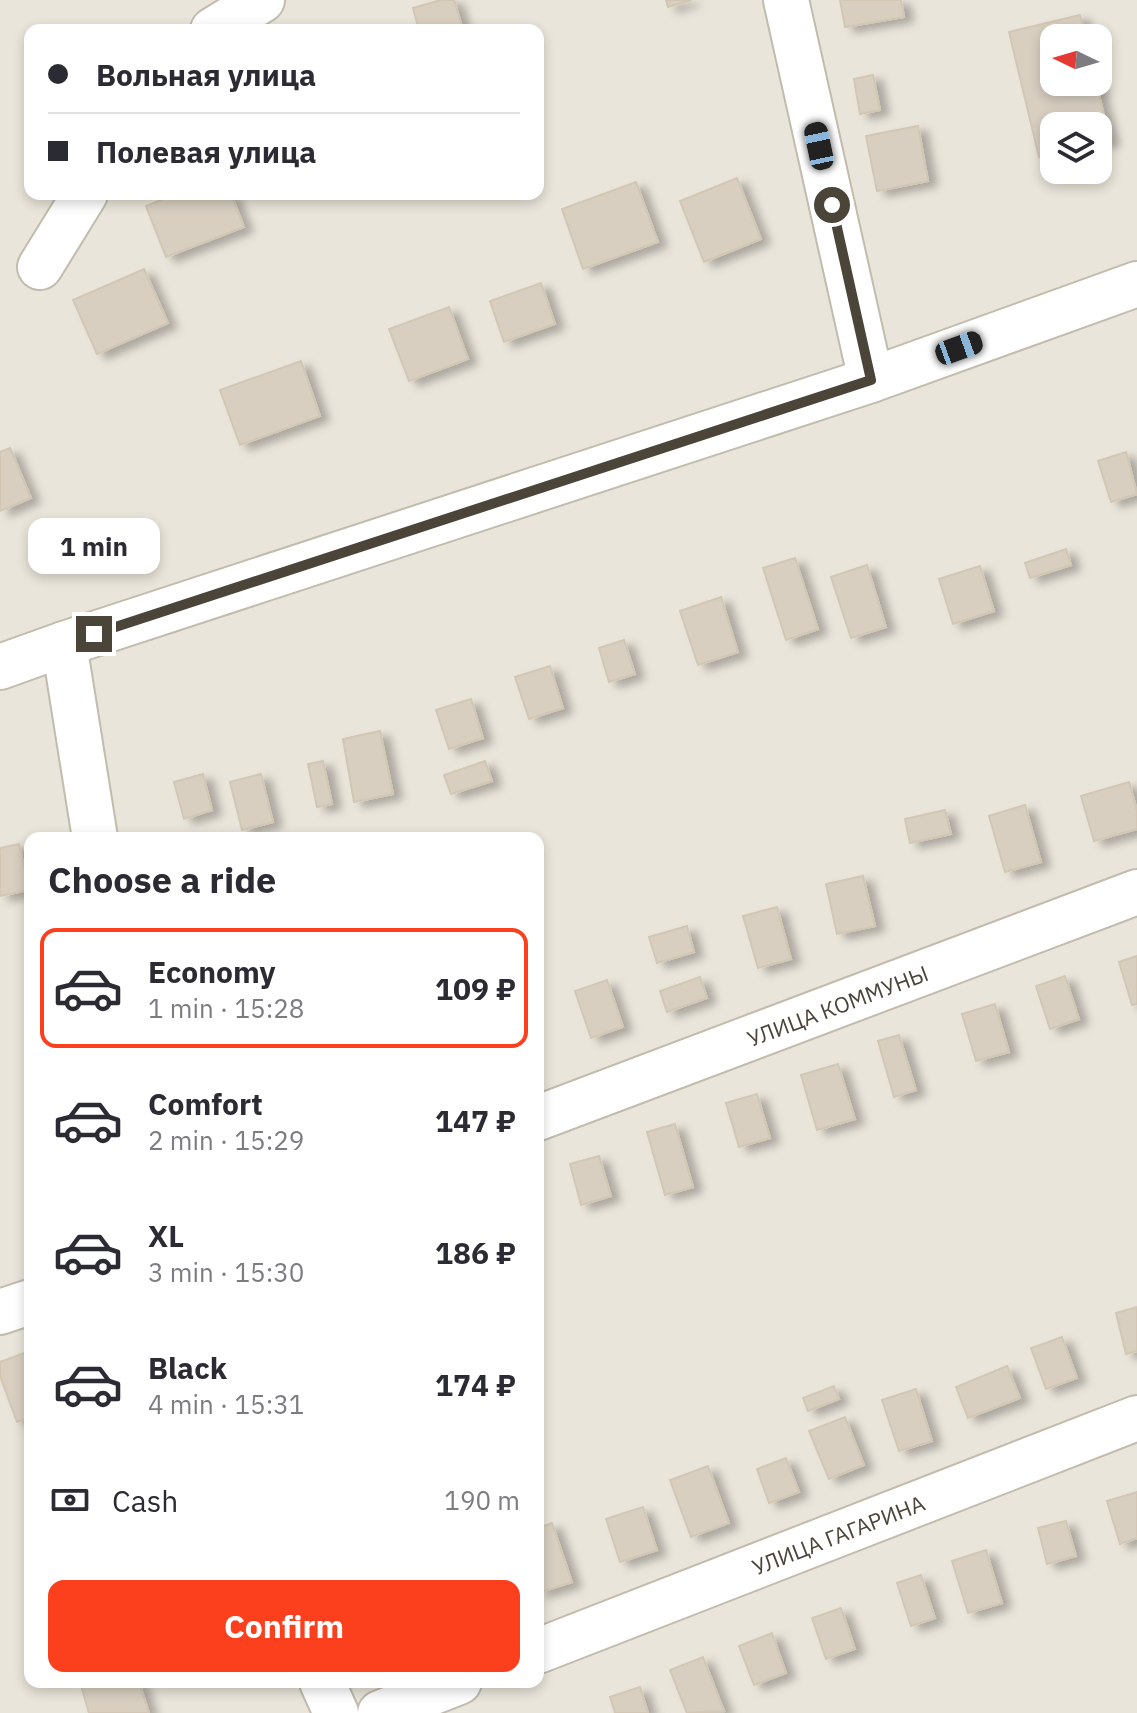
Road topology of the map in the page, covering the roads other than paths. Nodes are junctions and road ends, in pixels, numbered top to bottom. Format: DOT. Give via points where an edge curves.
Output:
graph roads {
  1 [pos="262,0"];
  2 [pos="786,0"];
  3 [pos="223,24"];
  4 [pos="81,200"];
  5 [pos="40,267"];
  6 [pos="1137,284"];
  7 [pos="871,380"];
  8 [pos="64,644"];
  9 [pos="0,667"];
  10 [pos="94,832"];
  11 [pos="1137,892"];
  12 [pos="544,1116"];
  13 [pos="24,1304"];
  14 [pos="0,1312"];
  15 [pos="1137,1418"];
  16 [pos="544,1649"];
  17 [pos="325,1688"];
  18 [pos="444,1688"];
  19 [pos="336,1713"];
  20 [pos="380,1713"];
  1 -- 3 [label="street"];
  2 -- 7 [label="street"];
  4 -- 5 [label="street"];
  6 -- 7 [label="street"];
  7 -- 8 [label="street"];
  8 -- 9 [label="street"];
  8 -- 10 [label="street"];
  11 -- 12 [label="street, УЛИЦА КОММУНЫ"];
  13 -- 14 [label="street"];
  15 -- 16 [label="street, УЛИЦА ГАГАРИНА"];
  17 -- 19 [label="street"];
  18 -- 20 [label="street"];
}
